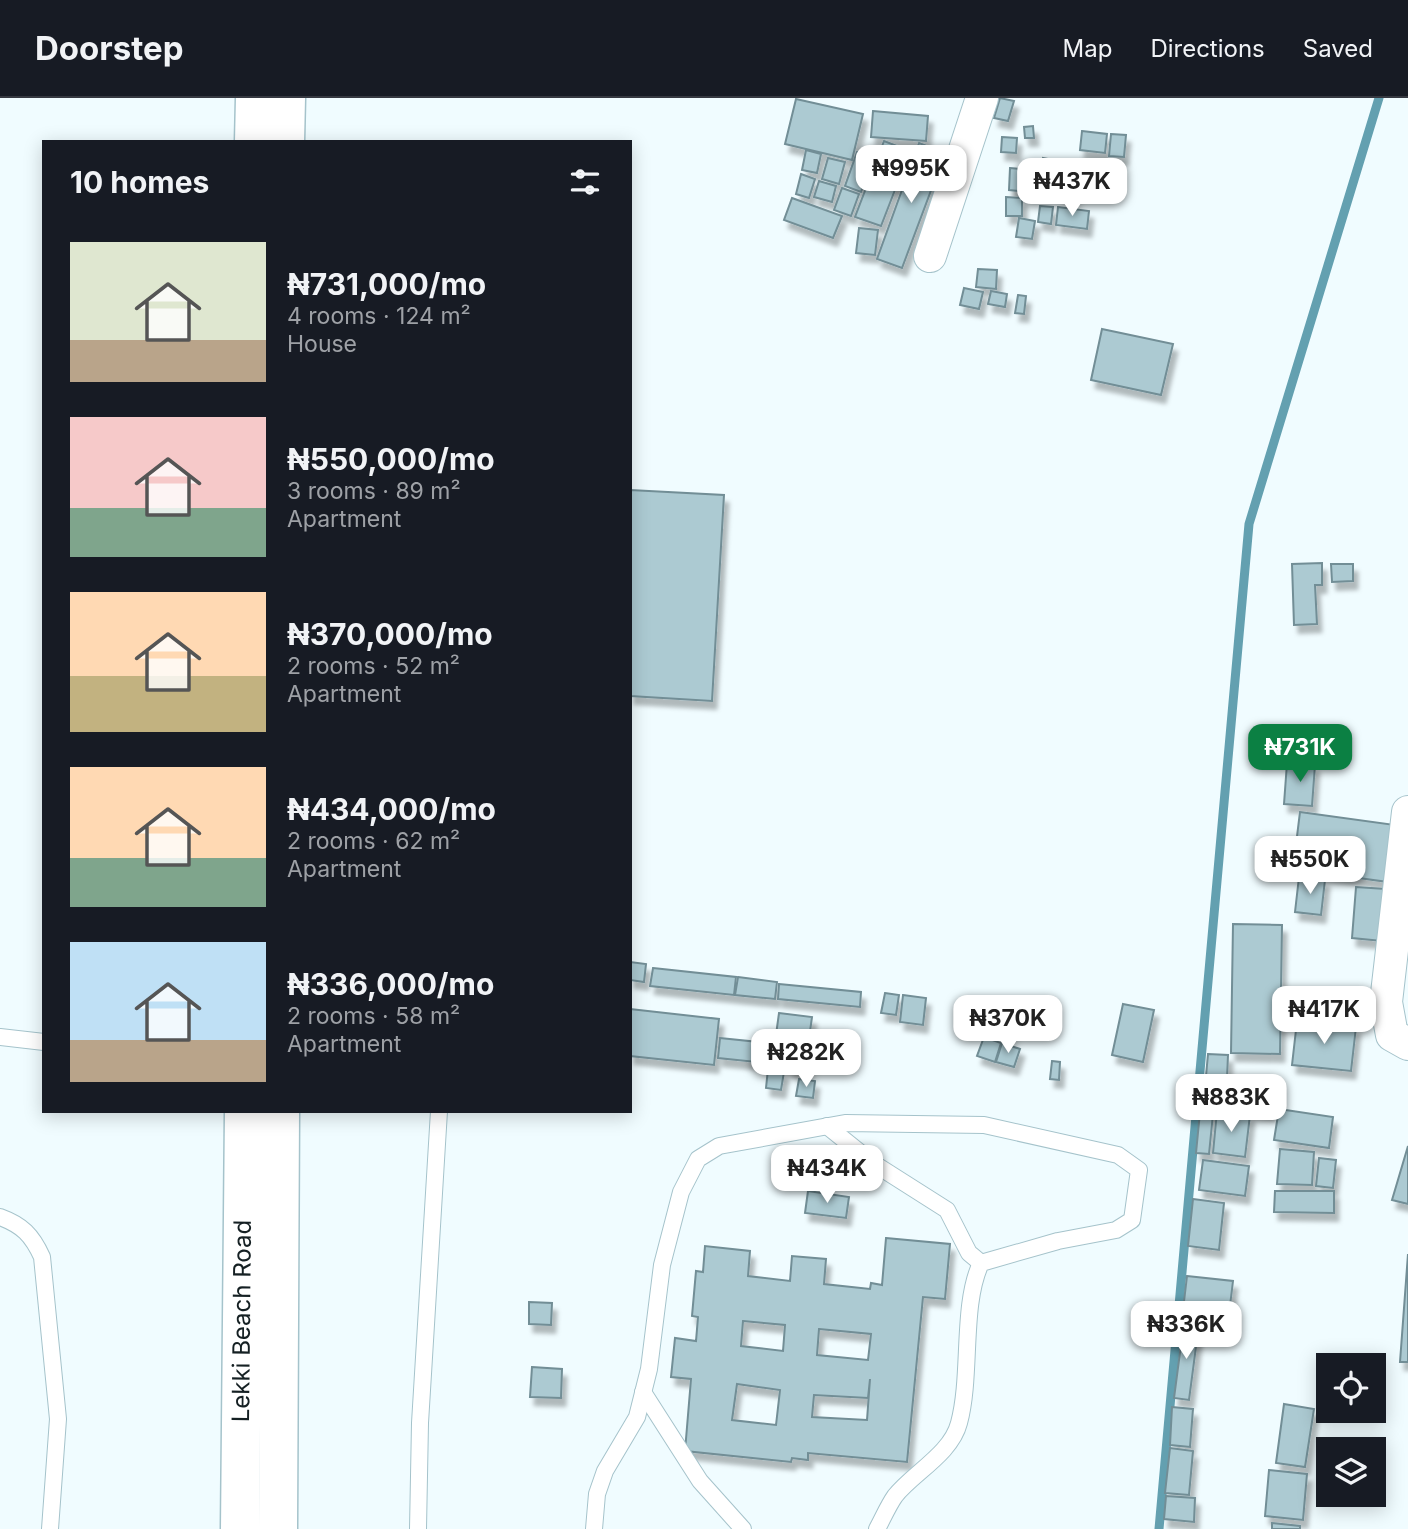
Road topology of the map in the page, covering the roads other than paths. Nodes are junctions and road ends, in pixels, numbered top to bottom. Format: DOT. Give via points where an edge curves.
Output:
graph roads {
  1 [pos="255,98"];
  2 [pos="285,98"];
  3 [pos="982,98"];
  4 [pos="254,140"];
  5 [pos="285,140"];
  6 [pos="930,256"];
  7 [pos="1408,812"];
  8 [pos="0,1037"];
  9 [pos="42,1042"];
  10 [pos="1408,1044"];
  11 [pos="244,1113"];
  12 [pos="281,1113"];
  13 [pos="439,1113"];
  14 [pos="827,1126"];
  15 [pos="0,1217"];
  16 [pos="981,1263"];
  17 [pos="643,1392"];
  18 [pos="50,1529"];
  19 [pos="240,1529"];
  20 [pos="278,1529"];
  21 [pos="418,1529"];
  22 [pos="594,1529"];
  23 [pos="743,1529"];
  24 [pos="877,1529"];
  1 -- 4 [label="main road"];
  2 -- 5 [label="main road"];
  3 -- 6 [label="street"];
  7 -- 10 [label="street" via="1386,1002 1392,1035"];
  8 -- 9 [label="lane"];
  11 -- 19 [label="main road, Lekki Beach Road"];
  12 -- 20 [label="main road, Lekki Beach Road"];
  13 -- 21 [label="lane"];
  14 -- 16 [label="lane" via="873,1163 947,1210 969,1253"];
  14 -- 16 [label="lane" via="984,1125 1118,1155 1139,1170 1132,1220 1116,1230"];
  14 -- 17 [label="lane" via="719,1146 698,1159 681,1192 662,1265"];
  15 -- 18 [label="lane" via="20,1225 42,1257 58,1419"];
  16 -- 24 [label="lane" via="972,1282 959,1426 930,1466 896,1495"];
  17 -- 22 [label="lane" via="637,1417 601,1483"];
  17 -- 23 [label="lane" via="700,1481"];
}
